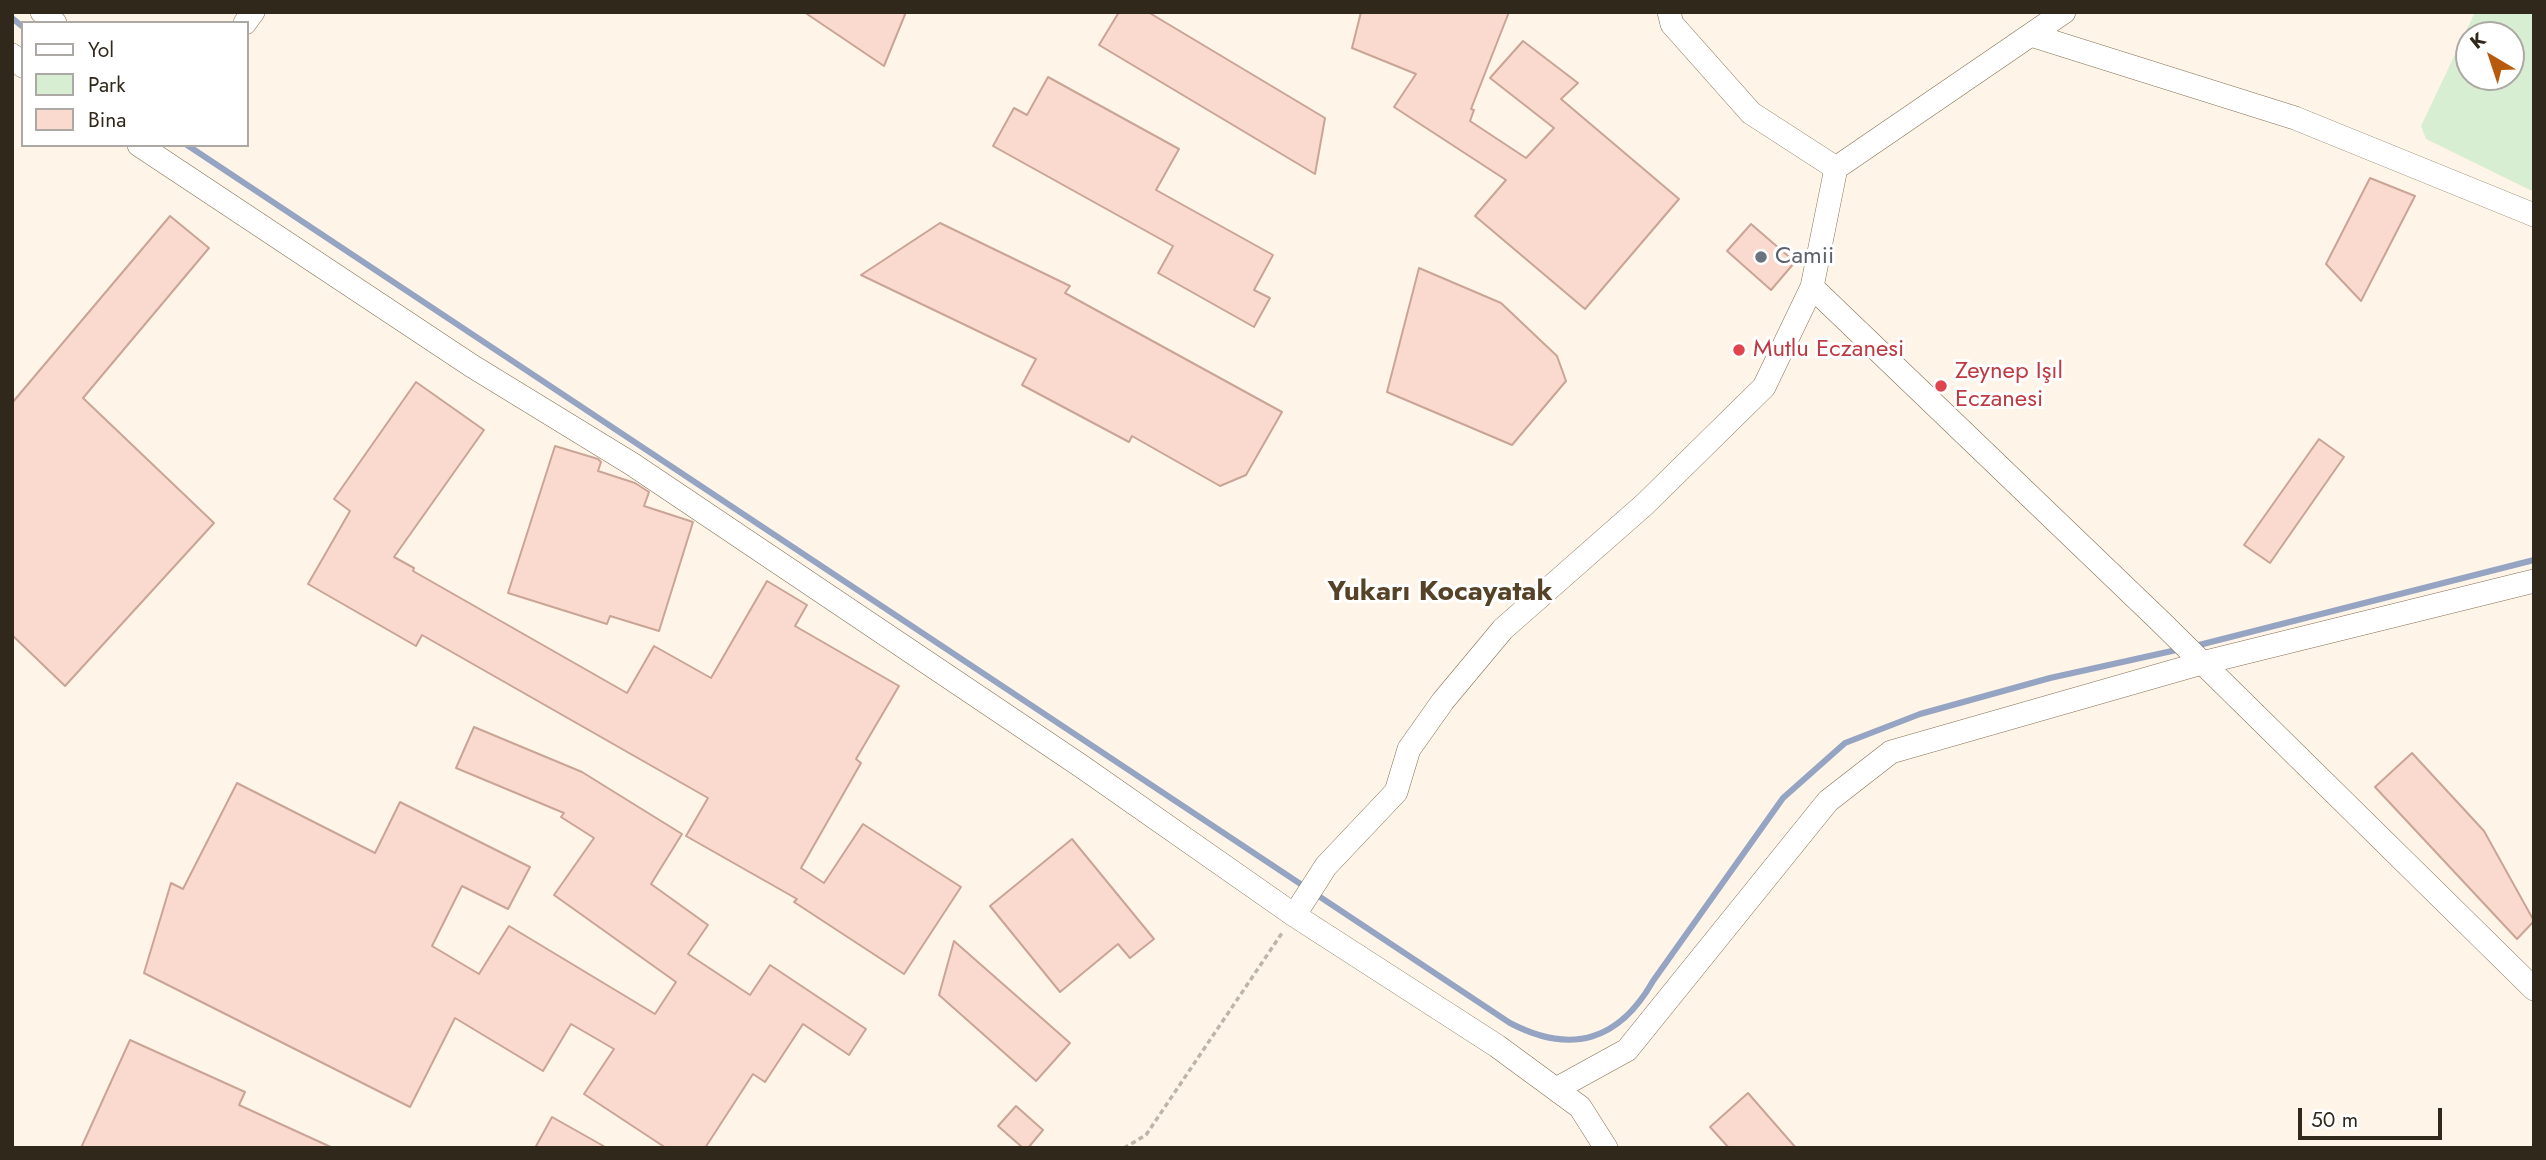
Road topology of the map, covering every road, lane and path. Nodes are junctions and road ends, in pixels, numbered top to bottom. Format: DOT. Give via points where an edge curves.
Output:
graph roads {
  1 [pos="1669,12"];
  2 [pos="2064,12"];
  3 [pos="2031,35"];
  4 [pos="142,147"];
  5 [pos="1836,168"];
  6 [pos="2534,215"];
  7 [pos="1812,287"];
  8 [pos="2534,581"];
  9 [pos="2202,663"];
  10 [pos="1297,911"];
  11 [pos="2534,989"];
  12 [pos="1556,1089"];
  13 [pos="1124,1148"];
  14 [pos="1605,1148"];
  1 -- 5 [label="street" via="1672,24 1751,113"];
  2 -- 3 [label="street"];
  3 -- 5 [label="street"];
  3 -- 6 [label="street" via="2295,118"];
  4 -- 10 [label="street" via="472,366 632,464"];
  5 -- 7 [label="street"];
  7 -- 9 [label="street"];
  7 -- 10 [label="street" via="1764,387 1645,504 1503,629 1409,749 1396,792 1326,866"];
  8 -- 9 [label="street"];
  9 -- 11 [label="street"];
  9 -- 12 [label="street" via="1891,752 1828,801 1627,1050"];
  10 -- 12 [label="street"];
  10 -- 13 [label="path" via="1146,1135"];
  12 -- 14 [label="street" via="1580,1107"];
}
